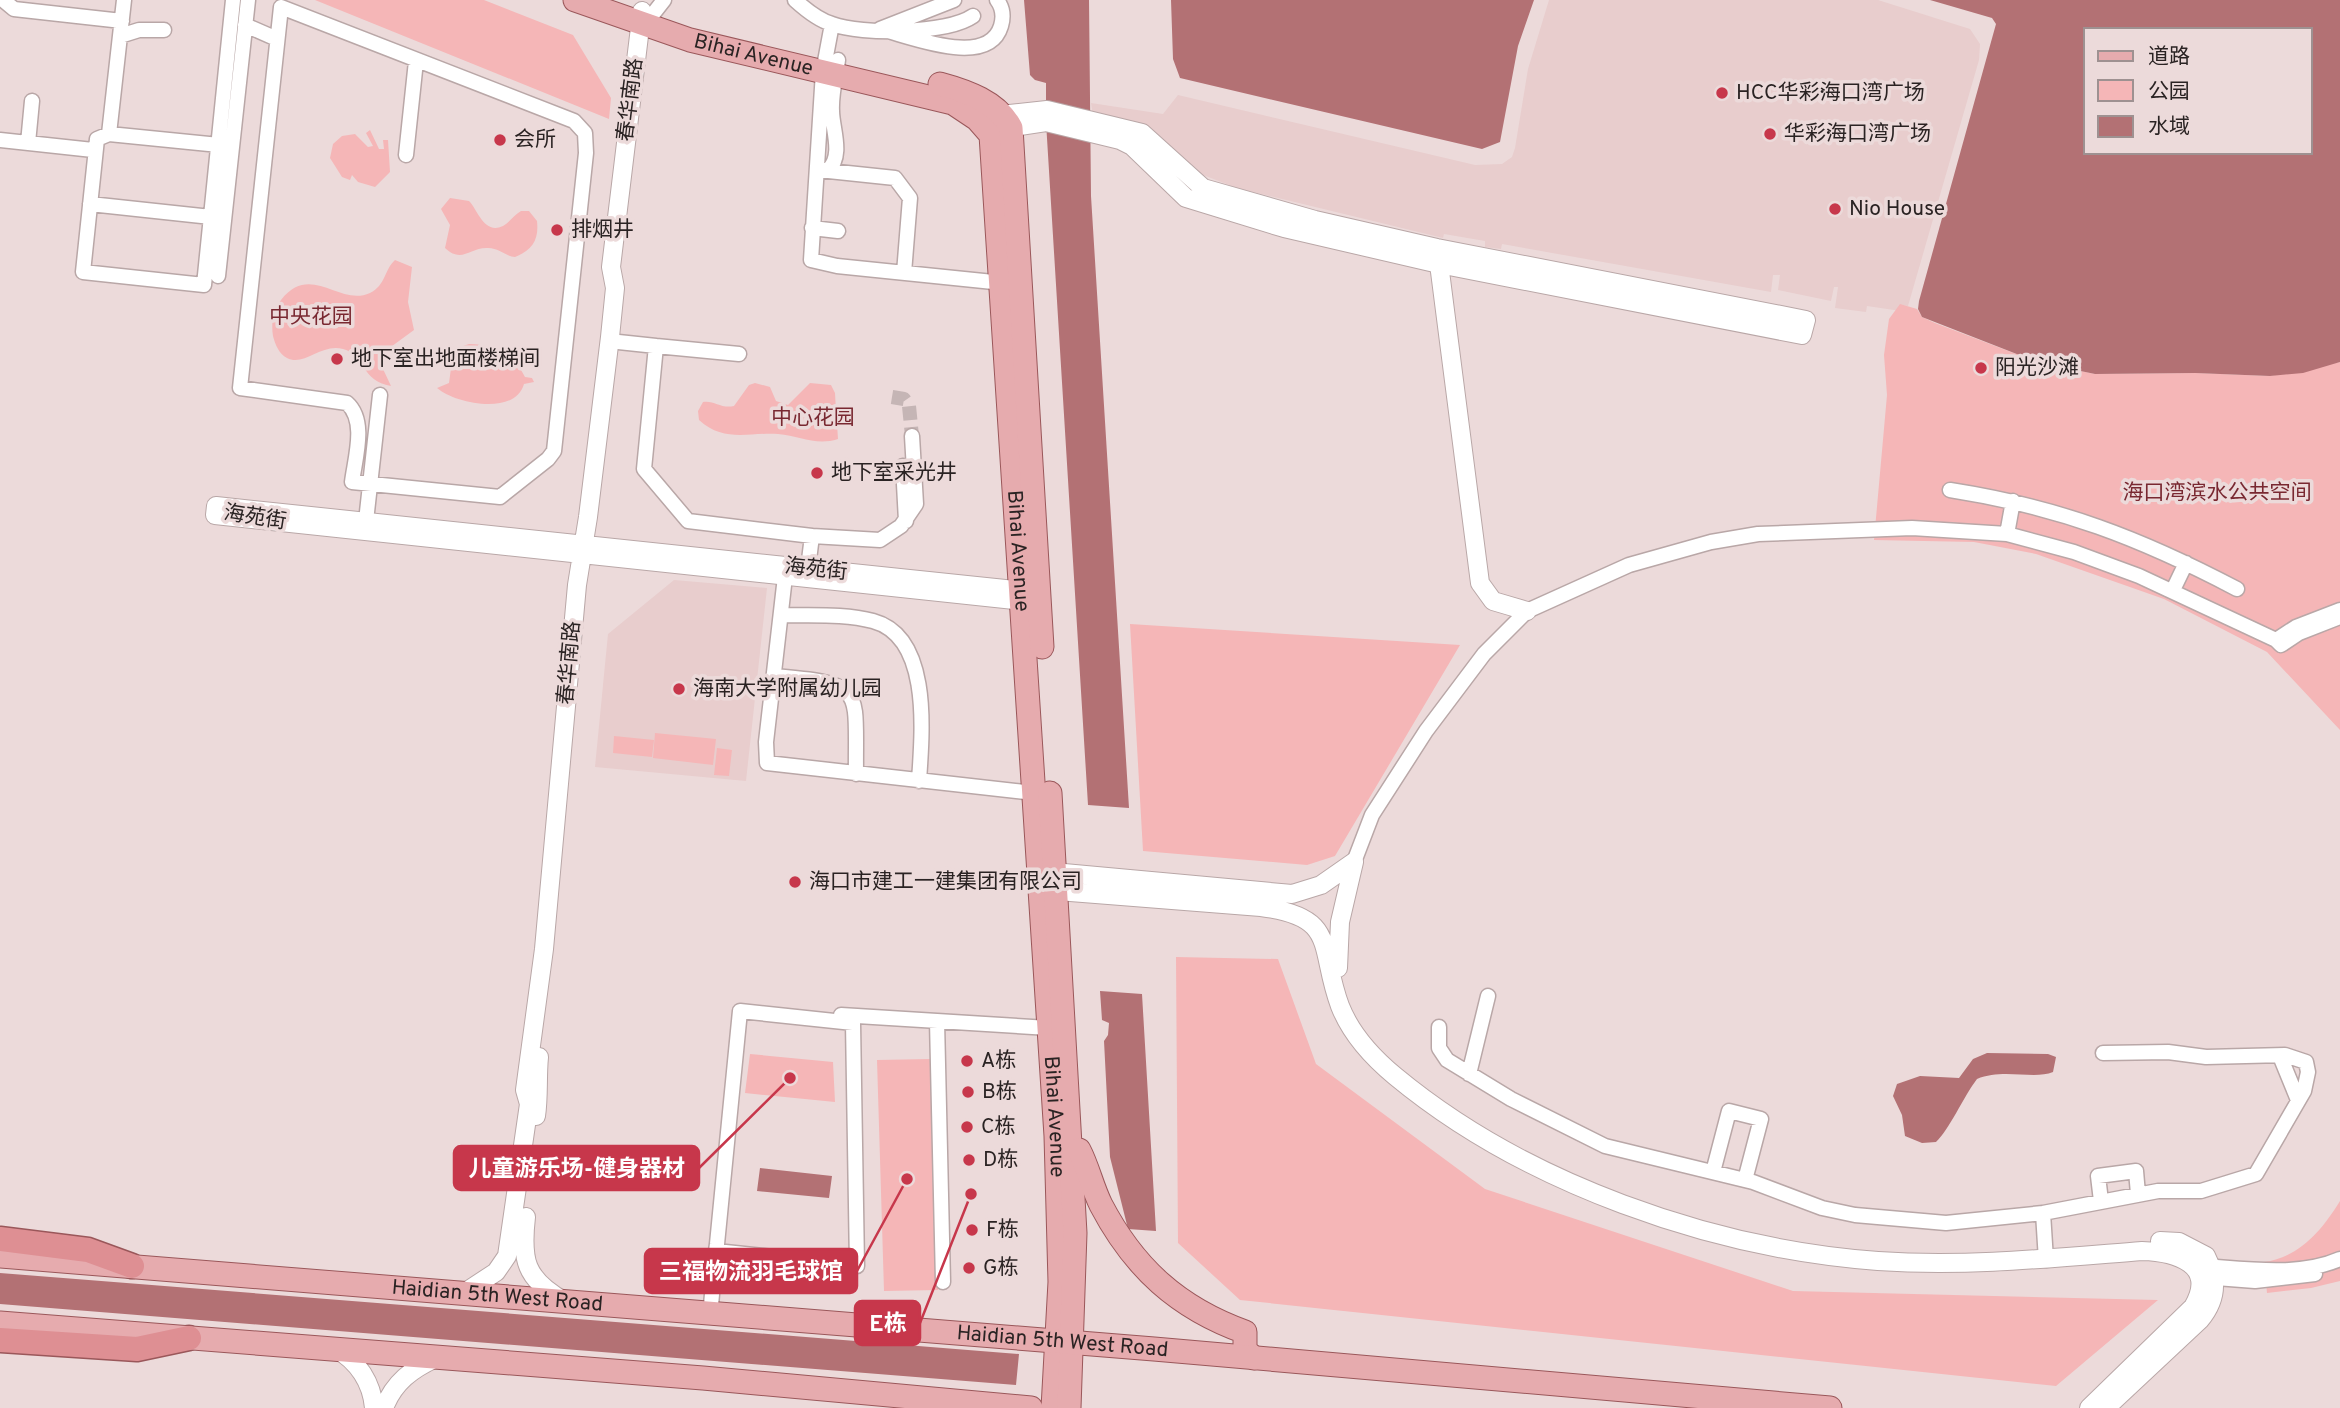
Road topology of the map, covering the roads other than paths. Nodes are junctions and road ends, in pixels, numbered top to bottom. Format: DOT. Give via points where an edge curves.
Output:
graph roads {
  1 [pos="3,0"];
  2 [pos="124,0"];
  3 [pos="233,0"];
  4 [pos="248,0"];
  5 [pos="575,0"];
  6 [pos="612,0"];
  7 [pos="795,0"];
  8 [pos="954,0"];
  9 [pos="997,0"];
  10 [pos="22,5"];
  11 [pos="650,16"];
  12 [pos="973,16"];
  13 [pos="121,20"];
  14 [pos="832,24"];
  15 [pos="244,25"];
  16 [pos="880,29"];
  17 [pos="164,30"];
  18 [pos="120,36"];
  19 [pos="277,39"];
  20 [pos="416,61"];
  21 [pos="831,66"];
  22 [pos="32,101"];
  23 [pos="994,123"];
  24 [pos="109,134"];
  25 [pos="0,140"];
  26 [pos="28,143"];
  27 [pos="219,145"];
  28 [pos="93,150"];
  29 [pos="406,155"];
  30 [pos="819,170"];
  31 [pos="90,204"];
  32 [pos="211,217"];
  33 [pos="812,228"];
  34 [pos="838,231"];
  35 [pos="1442,257"];
  36 [pos="904,273"];
  37 [pos="218,276"];
  38 [pos="1003,283"];
  39 [pos="613,341"];
  40 [pos="656,346"];
  41 [pos="739,354"];
  42 [pos="380,395"];
  43 [pos="912,436"];
  44 [pos="903,467"];
  45 [pos="370,484"];
  46 [pos="1950,490"];
  47 [pos="2013,501"];
  48 [pos="906,521"];
  49 [pos="366,527"];
  50 [pos="2007,534"];
  51 [pos="812,536"];
  52 [pos="588,550"];
  53 [pos="2186,563"];
  54 [pos="785,571"];
  55 [pos="808,573"];
  56 [pos="2236,589"];
  57 [pos="2173,590"];
  58 [pos="1031,597"];
  59 [pos="2340,610"];
  60 [pos="1527,611"];
  61 [pos="780,614"];
  62 [pos="2340,617"];
  63 [pos="2276,640"];
  64 [pos="774,676"];
  65 [pos="856,774"];
  66 [pos="919,781"];
  67 [pos="1034,793"];
  68 [pos="1354,862"];
  69 [pos="1048,881"];
  70 [pos="1488,996"];
  71 [pos="746,1009"];
  72 [pos="937,1021"];
  73 [pos="1439,1027"];
  74 [pos="1049,1028"];
  75 [pos="2103,1053"];
  76 [pos="2280,1056"];
  77 [pos="1469,1074"];
  78 [pos="739,1087"];
  79 [pos="2298,1100"];
  80 [pos="1072,1139"];
  81 [pos="1713,1172"];
  82 [pos="1745,1180"];
  83 [pos="2138,1194"];
  84 [pos="2101,1201"];
  85 [pos="2043,1213"];
  86 [pos="0,1239"];
  87 [pos="716,1251"];
  88 [pos="0,1256"];
  89 [pos="2045,1256"];
  90 [pos="2340,1259"];
  91 [pos="132,1266"];
  92 [pos="2340,1266"];
  93 [pos="2204,1271"];
  94 [pos="943,1282"];
  95 [pos="464,1293"];
  96 [pos="564,1301"];
  97 [pos="710,1314"];
  98 [pos="0,1323"];
  99 [pos="189,1338"];
  100 [pos="0,1340"];
  101 [pos="1065,1342"];
  102 [pos="336,1349"];
  103 [pos="436,1358"];
  104 [pos="1254,1358"];
  105 [pos="374,1408"];
  106 [pos="384,1408"];
  107 [pos="1031,1408"];
  108 [pos="1053,1408"];
  109 [pos="1069,1408"];
  110 [pos="1830,1408"];
  111 [pos="2089,1408"];
  112 [pos="2105,1408"];
  1 -- 10 [label="street" via="8,7"];
  2 -- 13 [label="street"];
  3 -- 27 [label="street"];
  4 -- 15 [label="street"];
  5 -- 11 [label="main road, Bihai Avenue"];
  6 -- 11 [label="main road, Bihai Avenue"];
  7 -- 14 [label="street"];
  8 -- 16 [label="street"];
  9 -- 16 [label="street" via="1003,13 1000,29 983,47 939,45"];
  10 -- 13 [label="street"];
  11 -- 21 [label="main road, Bihai Avenue"];
  11 -- 39 [label="street, 春华南路" via="611,267"];
  12 -- 16 [label="street" via="963,23 931,29"];
  13 -- 18 [label="street"];
  14 -- 16 [label="street"];
  14 -- 21 [label="street"];
  15 -- 19 [label="street"];
  15 -- 37 [label="street"];
  17 -- 18 [label="street"];
  18 -- 24 [label="street"];
  19 -- 20 [label="street" via="281,7"];
  19 -- 45 [label="street" via="240,388 347,403 358,422 352,482"];
  20 -- 29 [label="street"];
  20 -- 45 [label="street" via="574,121 585,133 557,429 548,459 500,497"];
  21 -- 23 [label="main road, Bihai Avenue" via="953,103"];
  21 -- 30 [label="street" via="827,123 833,163 828,170"];
  22 -- 26 [label="street"];
  23 -- 35 [label="street" via="1035,116 1142,133 1203,188"];
  23 -- 38 [label="main road, Bihai Avenue" via="991,135"];
  23 -- 58 [label="main road, Bihai Avenue"];
  24 -- 27 [label="street"];
  24 -- 28 [label="street" via="97,139"];
  25 -- 26 [label="street"];
  26 -- 28 [label="street"];
  27 -- 32 [label="street"];
  28 -- 31 [label="street"];
  30 -- 33 [label="street"];
  30 -- 36 [label="street" via="895,178 910,198"];
  31 -- 32 [label="street"];
  31 -- 32 [label="street" via="83,272 204,285"];
  33 -- 34 [label="street"];
  33 -- 36 [label="street" via="810,256 814,263"];
  35 -- 35 [label="street" via="1802,335 1806,320"];
  35 -- 60 [label="street" via="1480,583 1493,601"];
  36 -- 38 [label="street"];
  38 -- 58 [label="main road, Bihai Avenue"];
  39 -- 40 [label="street"];
  39 -- 52 [label="street, 春华南路"];
  40 -- 41 [label="street"];
  40 -- 51 [label="street" via="644,469 688,521"];
  42 -- 45 [label="street"];
  43 -- 48 [label="street" via="916,504"];
  44 -- 48 [label="street"];
  45 -- 49 [label="street"];
  46 -- 47 [label="street"];
  47 -- 50 [label="street"];
  47 -- 53 [label="street" via="2089,522"];
  48 -- 51 [label="street" via="887,537 873,541"];
  49 -- 49 [label="street, 海苑街" via="215,515 216,506"];
  49 -- 52 [label="street, 海苑街"];
  50 -- 57 [label="street" via="2074,552"];
  50 -- 60 [label="street" via="1933,528 1758,534 1629,565"];
  51 -- 55 [label="street"];
  52 -- 54 [label="street, 海苑街"];
  52 -- 95 [label="street, 春华南路" via="512,1234 503,1265"];
  52 -- 96 [label="street, 春华南路" via="570,796 537,1074 540,1083 524,1236 529,1270 538,1283"];
  53 -- 56 [label="street"];
  53 -- 57 [label="street"];
  54 -- 55 [label="street, 海苑街"];
  54 -- 61 [label="street"];
  55 -- 58 [label="street, 海苑街"];
  57 -- 63 [label="street"];
  58 -- 67 [label="main road, Bihai Avenue"];
  58 -- 69 [label="main road, Bihai Avenue"];
  59 -- 63 [label="street"];
  60 -- 68 [label="street" via="1484,654 1426,731 1372,814"];
  61 -- 64 [label="street"];
  61 -- 66 [label="street" via="872,621 888,627 907,647 914,661 920,715"];
  62 -- 63 [label="street" via="2281,645"];
  64 -- 65 [label="street" via="837,683 849,692 855,705"];
  64 -- 65 [label="street" via="767,763"];
  65 -- 66 [label="street"];
  66 -- 67 [label="street"];
  67 -- 69 [label="main road, Bihai Avenue"];
  68 -- 69 [label="street" via="1321,885 1292,894"];
  68 -- 89 [label="street" via="1339,922 1337,956 1352,1013 1398,1070 1507,1141 1631,1199 1790,1242 1909,1255"];
  69 -- 74 [label="main road, Bihai Avenue"];
  69 -- 80 [label="main road, Bihai Avenue"];
  69 -- 89 [label="street" via="1292,911 1305,918 1323,941 1337,997 1350,1026 1395,1076 1510,1152 1637,1208 1721,1234 1855,1259 1962,1263"];
  70 -- 77 [label="street"];
  71 -- 72 [label="street"];
  71 -- 78 [label="street"];
  71 -- 87 [label="street" via="740,1011"];
  71 -- 87 [label="street" via="853,1023 857,1266"];
  72 -- 74 [label="street"];
  72 -- 94 [label="street"];
  73 -- 77 [label="street" via="1441,1055"];
  74 -- 101 [label="main road, Bihai Avenue"];
  75 -- 76 [label="street"];
  76 -- 79 [label="street"];
  76 -- 79 [label="street" via="2306,1062 2307,1081"];
  77 -- 81 [label="street" via="1605,1146"];
  79 -- 83 [label="street" via="2256,1174 2201,1191"];
  80 -- 101 [label="main road, Bihai Avenue" via="1075,1233"];
  80 -- 104 [label="main road" via="1102,1205 1133,1257 1188,1306 1245,1332 1245,1350"];
  81 -- 82 [label="street"];
  81 -- 82 [label="street" via="1729,1111 1761,1119"];
  82 -- 85 [label="street" via="1855,1215 1946,1223"];
  83 -- 84 [label="street"];
  83 -- 84 [label="street" via="2136,1171 2098,1176"];
  84 -- 85 [label="street"];
  85 -- 89 [label="street"];
  86 -- 91 [label="highway" via="88,1250"];
  87 -- 97 [label="street"];
  88 -- 91 [label="main road, Haidian 5th West Road"];
  89 -- 93 [label="street" via="2164,1241 2206,1256"];
  90 -- 93 [label="street" via="2317,1267"];
  91 -- 95 [label="main road, Haidian 5th West Road"];
  92 -- 93 [label="street" via="2290,1279 2255,1281"];
  93 -- 111 [label="street" via="2193,1307"];
  93 -- 112 [label="street" via="2214,1296 2206,1312"];
  95 -- 96 [label="main road, Haidian 5th West Road"];
  96 -- 97 [label="main road, Haidian 5th West Road"];
  97 -- 101 [label="main road, Haidian 5th West Road"];
  98 -- 99 [label="main road"];
  99 -- 100 [label="highway" via="137,1349"];
  99 -- 102 [label="main road"];
  101 -- 104 [label="main road, Haidian 5th West Road"];
  101 -- 108 [label="main road, Bihai Avenue"];
  101 -- 109 [label="main road, Bihai Avenue"];
  102 -- 103 [label="main road"];
  102 -- 105 [label="street" via="360,1369"];
  103 -- 106 [label="street" via="400,1381"];
  103 -- 107 [label="main road"];
  104 -- 110 [label="main road, Haidian 5th West Road"];
}
